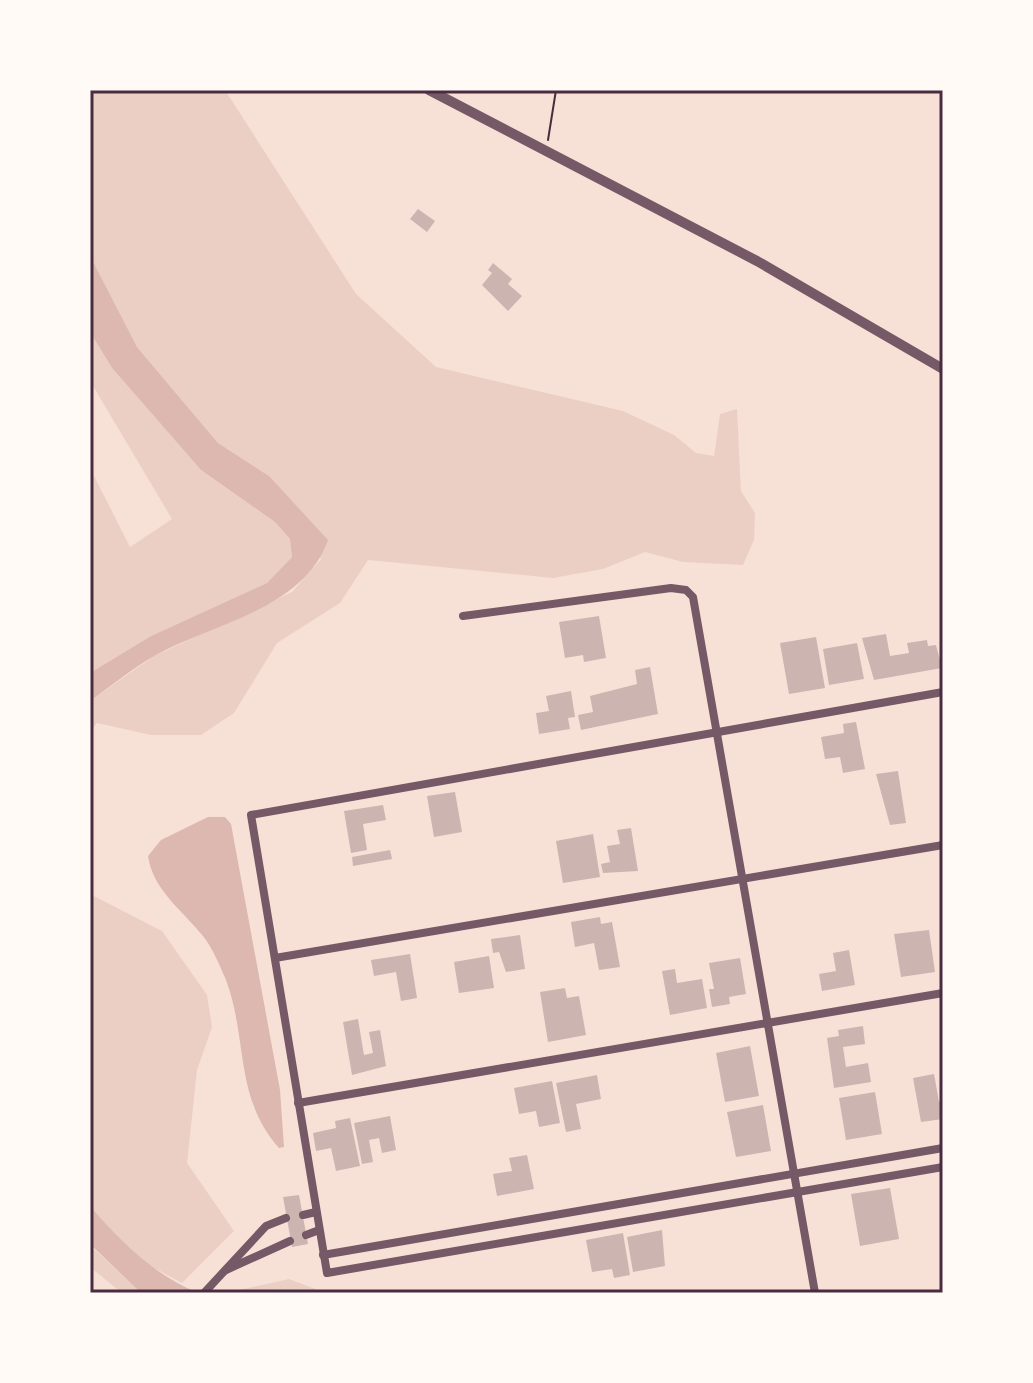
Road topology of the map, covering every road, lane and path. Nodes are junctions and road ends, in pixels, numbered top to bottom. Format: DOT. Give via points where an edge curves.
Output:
graph roads {
  1 [pos="429,90"];
  2 [pos="556,90"];
  3 [pos="546,149"];
  4 [pos="943,369"];
  5 [pos="463,616"];
  6 [pos="943,692"];
  7 [pos="717,731"];
  8 [pos="943,845"];
  9 [pos="742,879"];
  10 [pos="275,958"];
  11 [pos="943,993"];
  12 [pos="768,1023"];
  13 [pos="298,1103"];
  14 [pos="943,1148"];
  15 [pos="943,1167"];
  16 [pos="794,1174"];
  17 [pos="797,1193"];
  18 [pos="316,1212"];
  19 [pos="303,1215"];
  20 [pos="286,1218"];
  21 [pos="520,1220"];
  22 [pos="319,1230"];
  23 [pos="306,1235"];
  24 [pos="523,1239"];
  25 [pos="290,1241"];
  26 [pos="323,1255"];
  27 [pos="222,1274"];
  28 [pos="204,1293"];
  29 [pos="815,1293"];
  1 -- 3 [label="street"];
  2 -- 3 [label="path"];
  3 -- 4 [label="street" via="757,261"];
  5 -- 7 [label="street" via="686,590 693,597"];
  6 -- 7 [label="street"];
  7 -- 9 [label="street"];
  7 -- 10 [label="street" via="251,815"];
  8 -- 9 [label="street"];
  9 -- 10 [label="street"];
  9 -- 12 [label="street"];
  10 -- 13 [label="street"];
  11 -- 12 [label="street"];
  12 -- 13 [label="street"];
  12 -- 16 [label="street"];
  13 -- 18 [label="street"];
  14 -- 16 [label="street"];
  15 -- 17 [label="street"];
  16 -- 17 [label="street"];
  16 -- 21 [label="street"];
  17 -- 24 [label="street"];
  17 -- 29 [label="street"];
  18 -- 19 [label="street"];
  18 -- 22 [label="street"];
  20 -- 27 [label="street" via="266,1226"];
  21 -- 24 [label="street"];
  21 -- 26 [label="street"];
  22 -- 23 [label="street"];
  22 -- 26 [label="street"];
  24 -- 26 [label="street" via="327,1273"];
  25 -- 27 [label="street"];
  27 -- 28 [label="street"];
}
